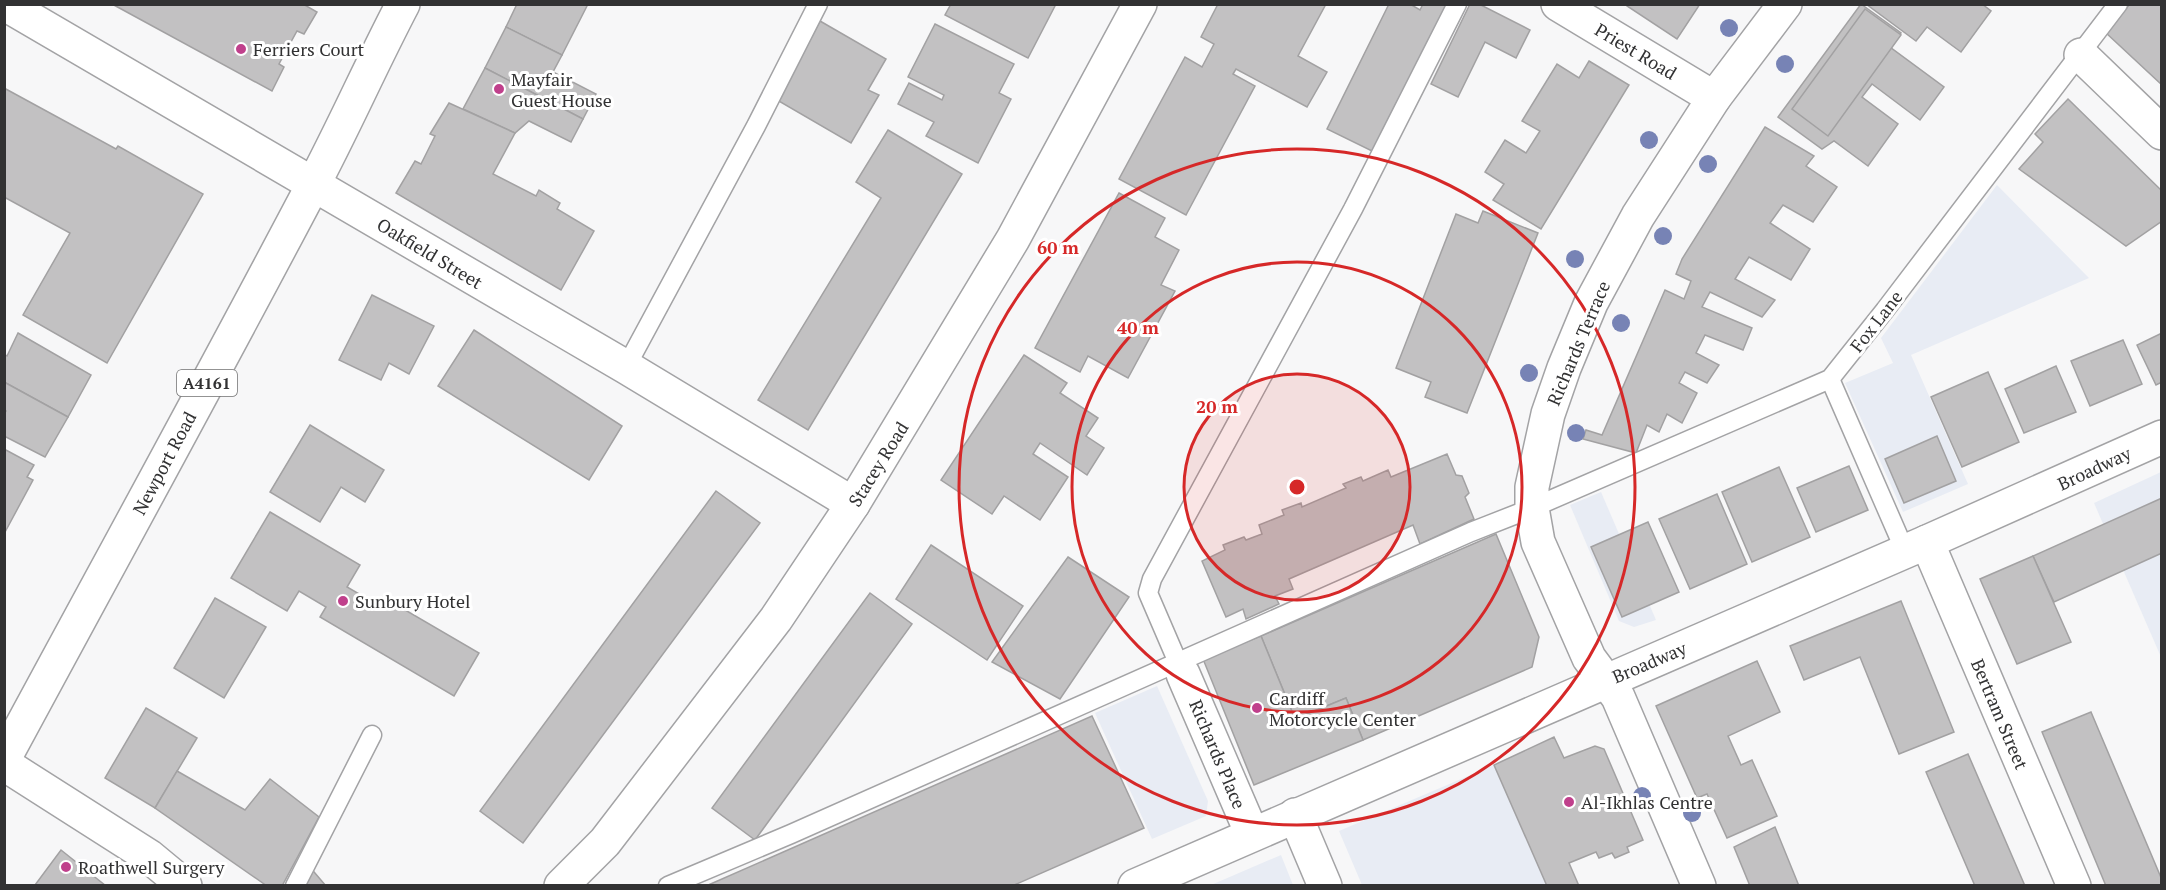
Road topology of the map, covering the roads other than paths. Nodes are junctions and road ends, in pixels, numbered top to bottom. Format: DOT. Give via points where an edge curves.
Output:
graph roads {
  1 [pos="5,4"];
  2 [pos="403,4"];
  3 [pos="818,4"];
  4 [pos="1140,4"];
  5 [pos="1457,4"];
  6 [pos="1558,4"];
  7 [pos="1785,4"];
  8 [pos="2118,4"];
  9 [pos="2081,55"];
  10 [pos="1714,98"];
  11 [pos="2162,133"];
  12 [pos="314,184"];
  13 [pos="626,367"];
  14 [pos="1830,379"];
  15 [pos="2162,437"];
  16 [pos="853,504"];
  17 [pos="1532,508"];
  18 [pos="1916,546"];
  19 [pos="1180,668"];
  20 [pos="1605,681"];
  21 [pos="372,735"];
  22 [pos="4,759"];
  23 [pos="4,764"];
  24 [pos="1295,815"];
  25 [pos="1252,834"];
  26 [pos="185,885"];
  27 [pos="295,885"];
  28 [pos="561,885"];
  29 [pos="668,885"];
  30 [pos="1135,885"];
  31 [pos="1325,885"];
  32 [pos="1699,885"];
  33 [pos="2074,885"];
  1 -- 12 [label="street, Oakfield Street"];
  2 -- 12 [label="street, Newport Road / A4161"];
  3 -- 13 [label="lane"];
  4 -- 16 [label="street, Stacey Road" via="1013,239"];
  5 -- 19 [label="lane" via="1353,209 1152,579 1148,593"];
  6 -- 10 [label="street, Priest Road"];
  7 -- 10 [label="street, Richards Terrace"];
  8 -- 9 [label="lane, Fox Lane"];
  9 -- 11 [label="street"];
  9 -- 14 [label="lane, Fox Lane"];
  10 -- 17 [label="street, Richards Terrace" via="1638,216 1591,303 1548,414 1532,487"];
  12 -- 13 [label="street, Oakfield Street"];
  12 -- 22 [label="street, Newport Road / A4161"];
  13 -- 16 [label="street, Oakfield Street"];
  14 -- 17 [label="lane, Fox Lane"];
  14 -- 18 [label="lane"];
  15 -- 18 [label="street, Broadway"];
  16 -- 28 [label="street, Stacey Road" via="776,619 662,768 605,842"];
  17 -- 19 [label="lane, Fox Lane" via="1471,532"];
  17 -- 20 [label="street, Richards Terrace" via="1538,542 1589,658"];
  18 -- 20 [label="street, Broadway"];
  18 -- 33 [label="street, Bertram Street"];
  19 -- 25 [label="street, Richards Place"];
  19 -- 29 [label="lane, Fox Lane"];
  20 -- 24 [label="street, Broadway"];
  20 -- 32 [label="street, Richards Terrace" via="1618,697"];
  21 -- 27 [label="lane"];
  23 -- 26 [label="street" via="150,857"];
  24 -- 25 [label="street, Broadway"];
  24 -- 31 [label="street"];
  25 -- 30 [label="street, Broadway"];
}
